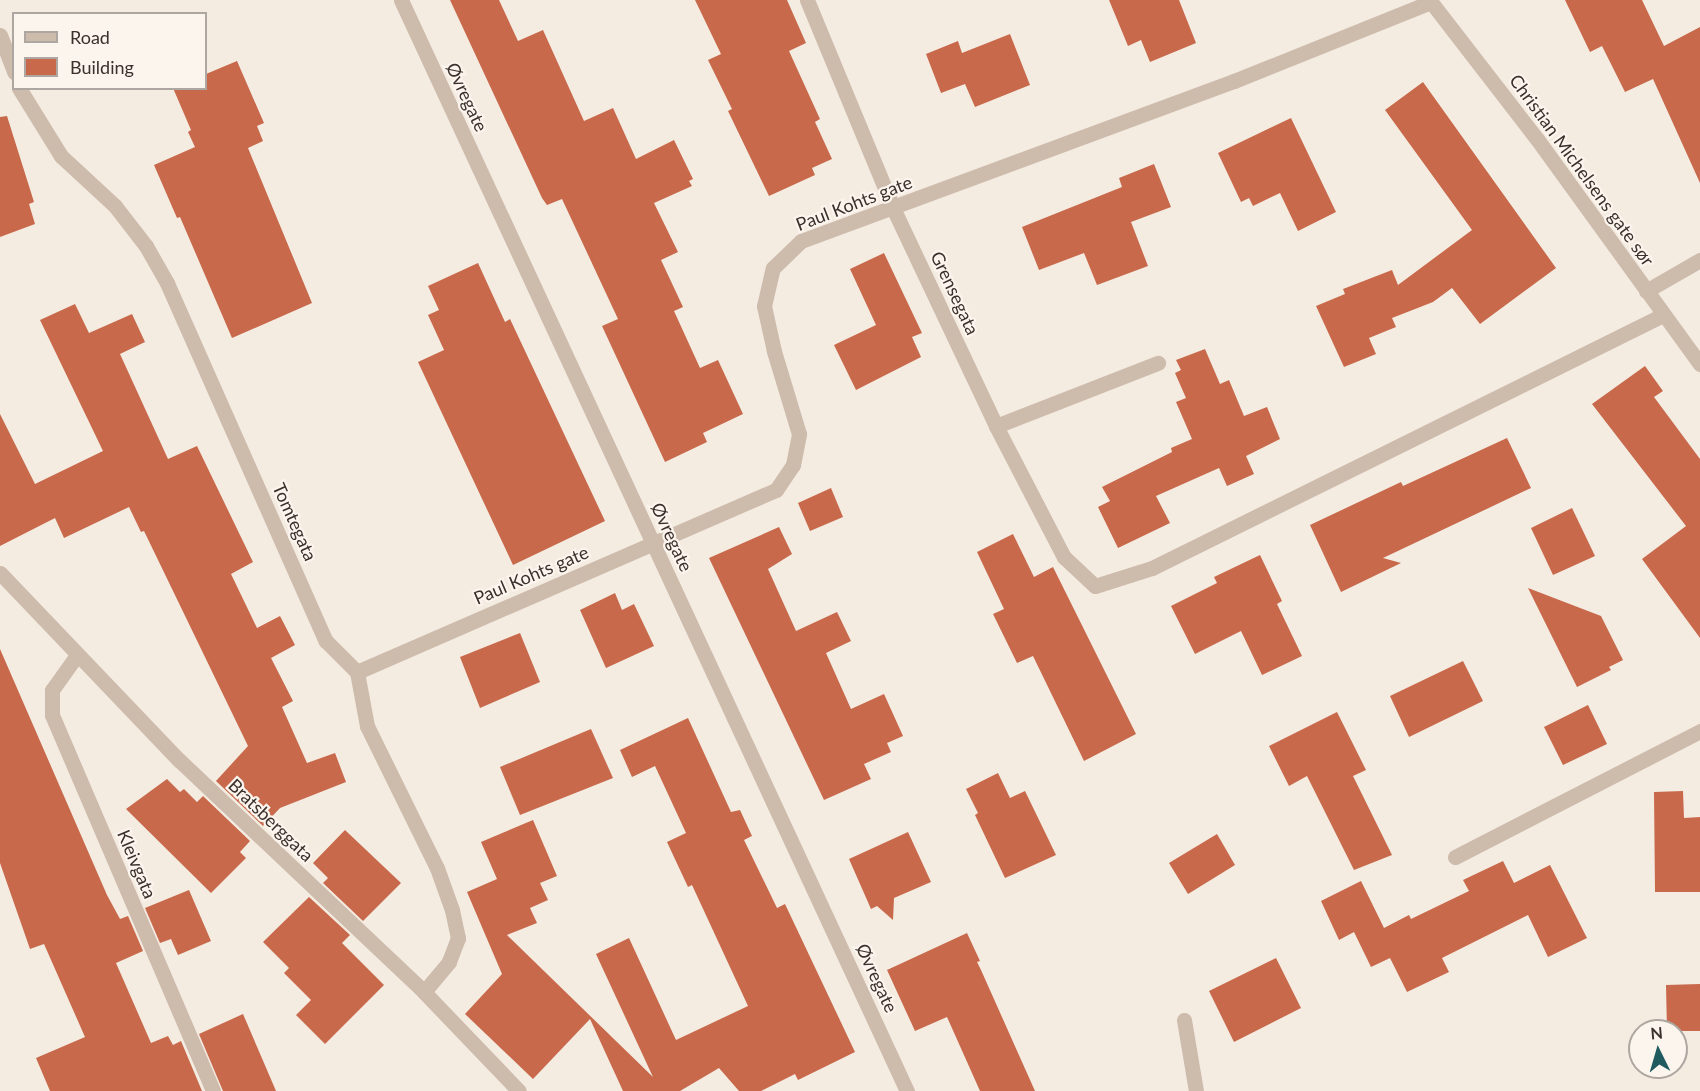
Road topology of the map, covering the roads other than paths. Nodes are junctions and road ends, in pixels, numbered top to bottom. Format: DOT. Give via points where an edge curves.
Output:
graph roads {
  1 [pos="401,0"];
  2 [pos="807,0"];
  3 [pos="1430,1"];
  4 [pos="0,35"];
  5 [pos="12,67"];
  6 [pos="20,90"];
  7 [pos="893,208"];
  8 [pos="1700,260"];
  9 [pos="1646,291"];
  10 [pos="1663,315"];
  11 [pos="1158,363"];
  12 [pos="1700,364"];
  13 [pos="996,426"];
  14 [pos="653,543"];
  15 [pos="0,573"];
  16 [pos="77,655"];
  17 [pos="357,672"];
  18 [pos="1700,731"];
  19 [pos="1455,857"];
  20 [pos="424,992"];
  21 [pos="1184,1020"];
  22 [pos="213,1091"];
  23 [pos="519,1091"];
  24 [pos="907,1091"];
  25 [pos="1196,1091"];
  1 -- 14 [label="street, Øvregate"];
  2 -- 7 [label="street, Grensegata"];
  3 -- 7 [label="street, Paul Kohts gate" via="1234,81"];
  3 -- 9 [label="street, Christian Michelsens gate sør" via="1537,139"];
  4 -- 5 [label="street"];
  6 -- 17 [label="street, Tomtegata" via="61,156 115,206 146,246 167,283 326,640"];
  7 -- 13 [label="street, Grensegata"];
  7 -- 14 [label="street, Paul Kohts gate" via="801,242 773,268 764,306 799,434 793,465 776,490"];
  8 -- 9 [label="street"];
  9 -- 10 [label="street, Christian Michelsens gate sør"];
  10 -- 12 [label="street, Christian Michelsens gate sør"];
  10 -- 13 [label="street, Grensegata" via="1152,568 1095,586 1064,557"];
  11 -- 13 [label="street"];
  14 -- 17 [label="street, Paul Kohts gate"];
  14 -- 24 [label="street, Øvregate"];
  15 -- 16 [label="street, Bratsberggata"];
  16 -- 20 [label="street, Bratsberggata" via="179,760"];
  16 -- 22 [label="street, Kleivgata" via="52,690 52,715"];
  17 -- 20 [label="street" via="367,726 437,868 458,938 449,962"];
  18 -- 19 [label="street"];
  20 -- 23 [label="street, Bratsberggata"];
  21 -- 25 [label="street"];
}
